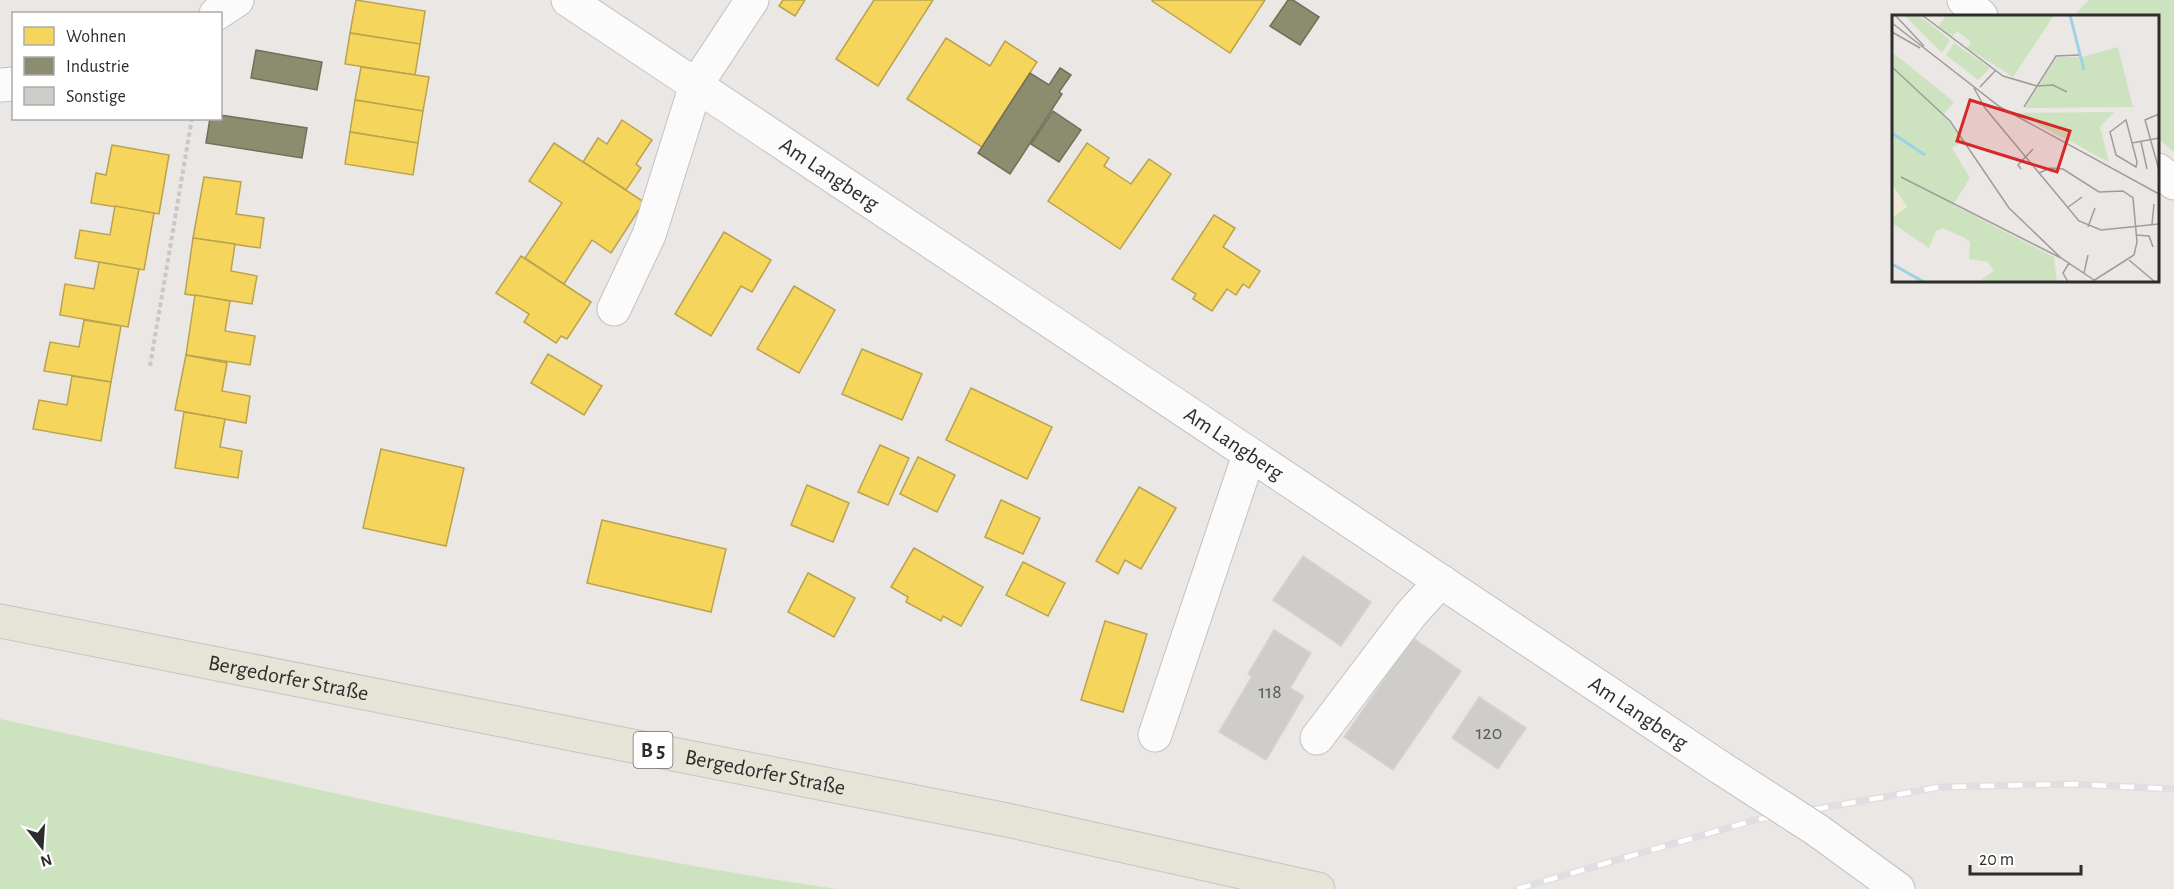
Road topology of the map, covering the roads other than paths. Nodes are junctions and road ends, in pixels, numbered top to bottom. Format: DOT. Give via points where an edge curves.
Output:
graph roads {
  1 [pos="237,0"];
  2 [pos="568,0"];
  3 [pos="752,0"];
  4 [pos="1964,0"];
  5 [pos="219,12"];
  6 [pos="1980,15"];
  7 [pos="696,85"];
  8 [pos="2159,172"];
  9 [pos="2174,183"];
  10 [pos="614,309"];
  11 [pos="1249,455"];
  12 [pos="1441,581"];
  13 [pos="0,621"];
  14 [pos="1155,735"];
  15 [pos="1317,738"];
  16 [pos="1845,852"];
  17 [pos="1312,887"];
  18 [pos="1857,889"];
  19 [pos="1898,889"];
  1 -- 5 [label="street"];
  2 -- 7 [label="street, Am Langberg"];
  3 -- 7 [label="street"];
  4 -- 6 [label="street"];
  7 -- 10 [label="street" via="649,235"];
  7 -- 11 [label="street, Am Langberg"];
  8 -- 9 [label="street"];
  11 -- 12 [label="street, Am Langberg"];
  11 -- 14 [label="street"];
  12 -- 15 [label="street" via="1411,614"];
  12 -- 16 [label="street, Am Langberg, bridge" via="1818,830"];
  13 -- 17 [label="main road, Bergedorfer Straße / B 5" via="995,818"];
  16 -- 18 [label="street"];
  16 -- 19 [label="street, Am Langberg"];
}
